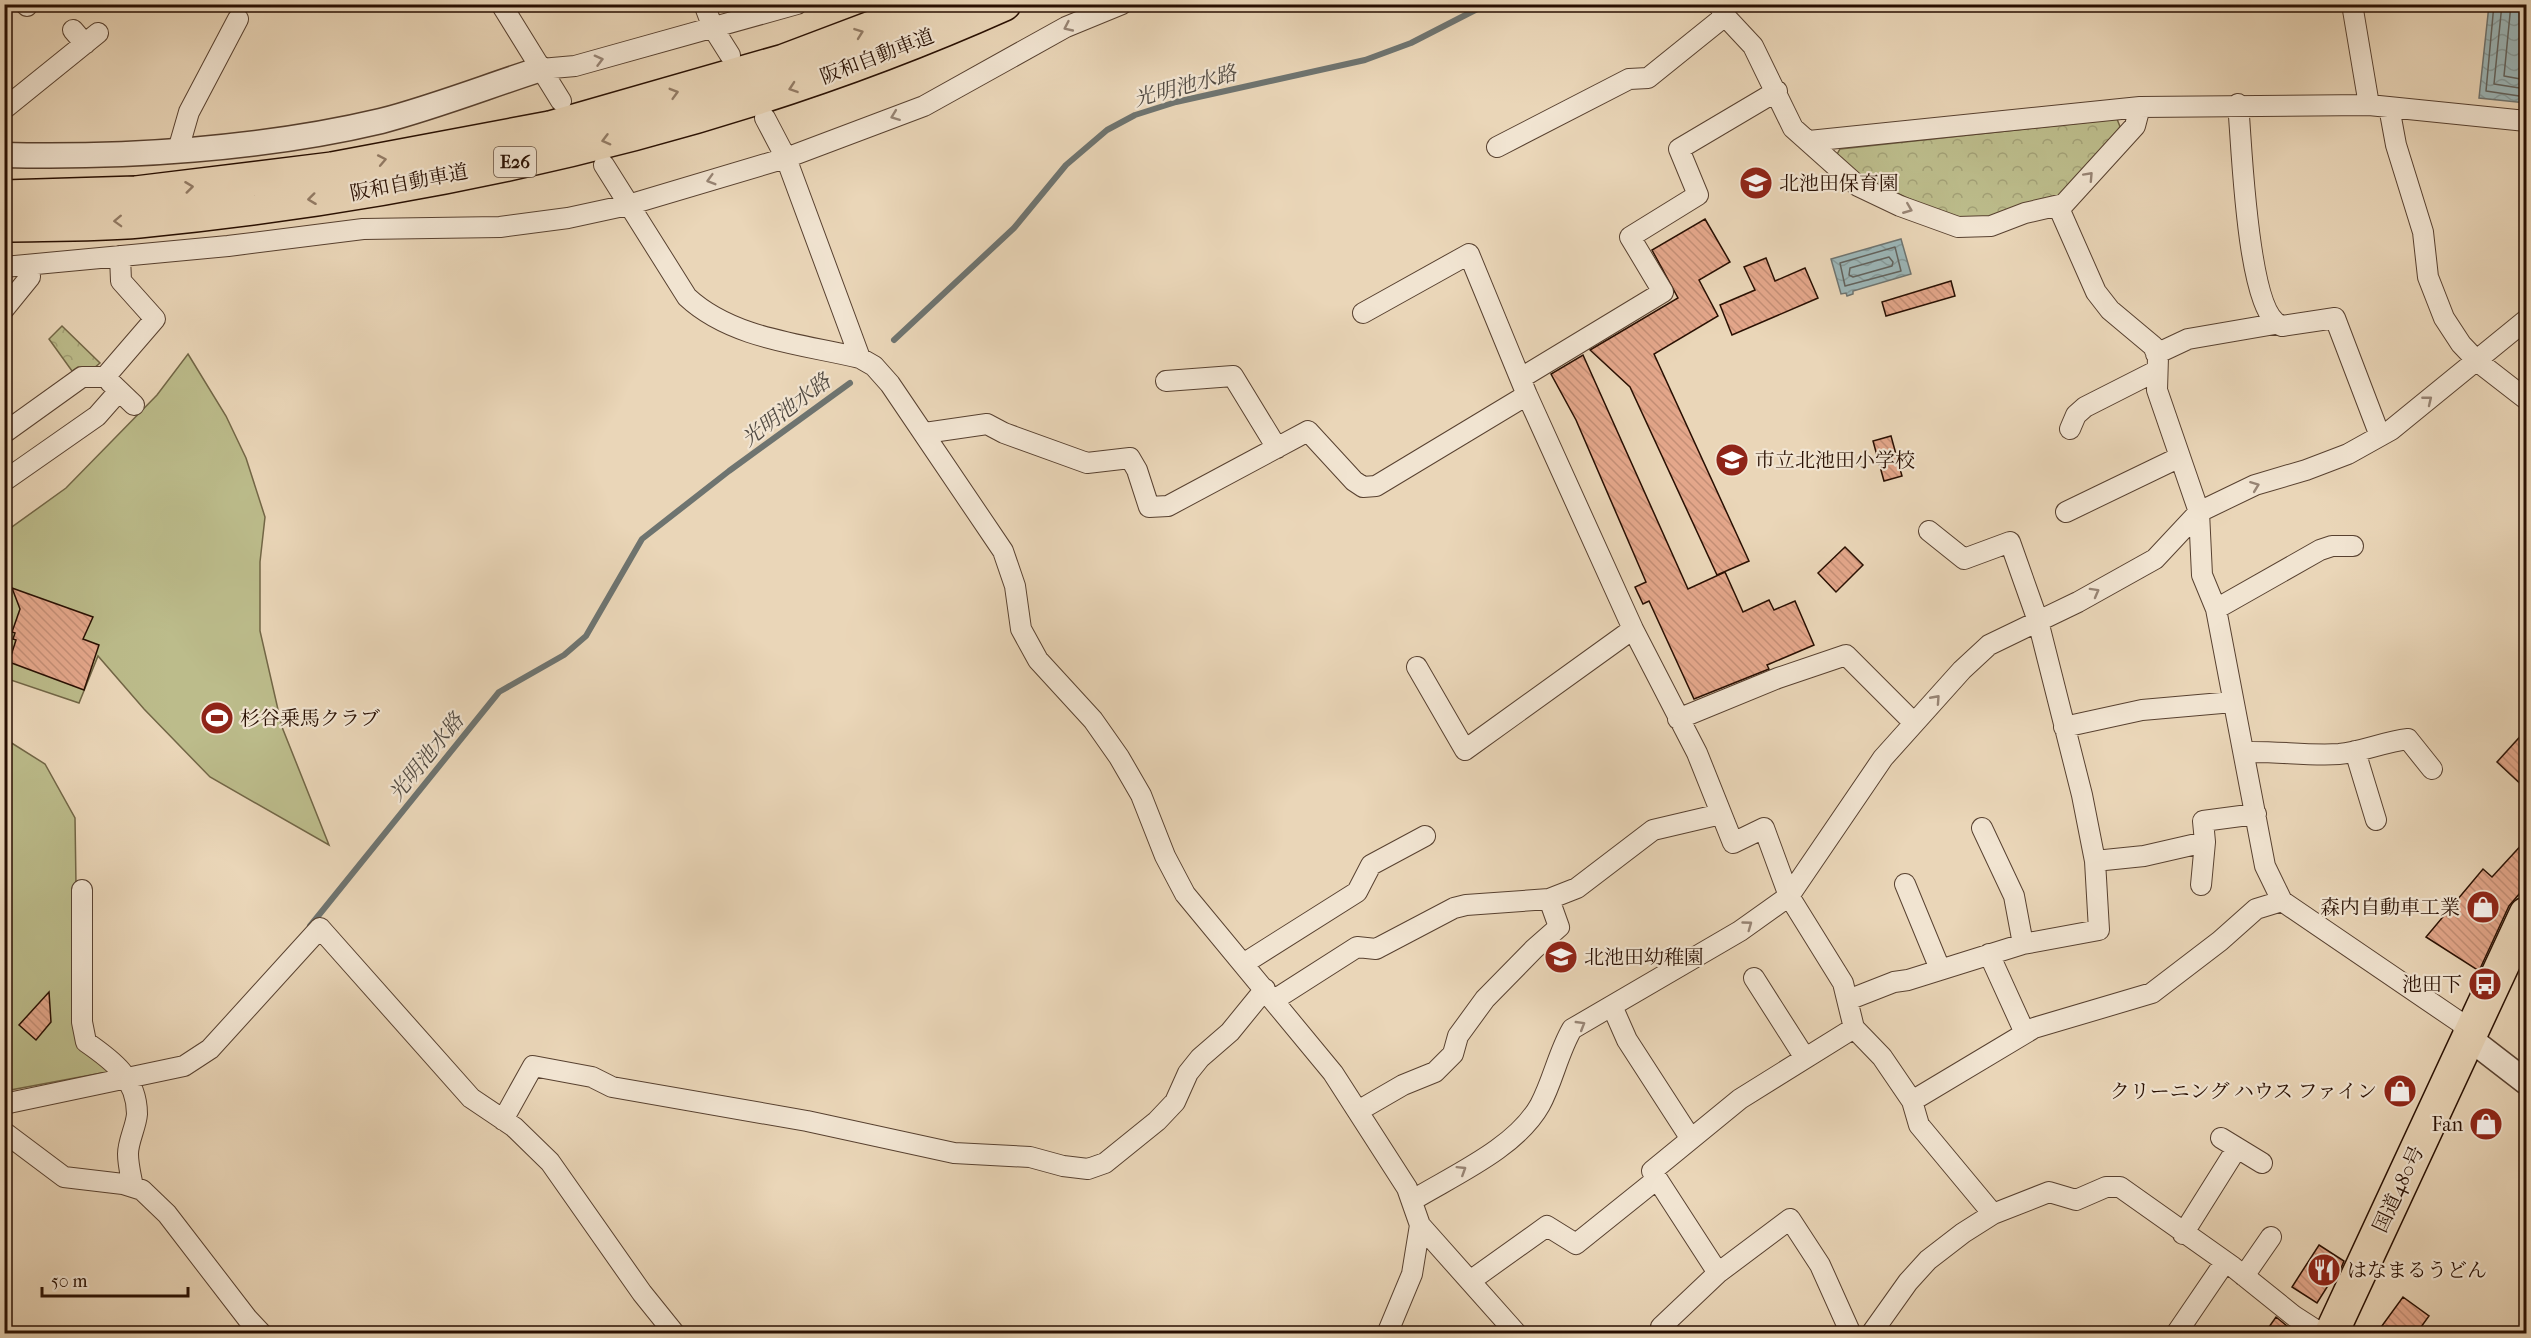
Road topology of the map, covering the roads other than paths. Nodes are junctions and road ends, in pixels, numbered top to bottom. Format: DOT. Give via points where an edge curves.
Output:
graph roads {
  1 [pos="501,4"];
  2 [pos="704,4"];
  3 [pos="797,4"];
  4 [pos="935,4"];
  5 [pos="1004,4"];
  6 [pos="1122,4"];
  7 [pos="2352,4"];
  8 [pos="1722,10"];
  9 [pos="238,19"];
  10 [pos="713,28"];
  11 [pos="85,36"];
  12 [pos="730,55"];
  13 [pos="541,69"];
  14 [pos="1777,90"];
  15 [pos="561,101"];
  16 [pos="2238,104"];
  17 [pos="2379,106"];
  18 [pos="2140,107"];
  19 [pos="4,109"];
  20 [pos="765,118"];
  21 [pos="2526,121"];
  22 [pos="1809,141"];
  23 [pos="1497,147"];
  24 [pos="178,150"];
  25 [pos="4,155"];
  26 [pos="786,158"];
  27 [pos="604,165"];
  28 [pos="4,197"];
  29 [pos="628,205"];
  30 [pos="2058,206"];
  31 [pos="4,225"];
  32 [pos="120,256"];
  33 [pos="30,265"];
  34 [pos="4,267"];
  35 [pos="4,309"];
  36 [pos="1364,313"];
  37 [pos="2526,320"];
  38 [pos="2275,324"];
  39 [pos="860,358"];
  40 [pos="2477,361"];
  41 [pos="2156,363"];
  42 [pos="105,377"];
  43 [pos="1166,381"];
  44 [pos="1524,386"];
  45 [pos="119,391"];
  46 [pos="2526,399"];
  47 [pos="134,405"];
  48 [pos="2070,429"];
  49 [pos="4,433"];
  50 [pos="925,433"];
  51 [pos="2380,436"];
  52 [pos="1277,448"];
  53 [pos="2180,457"];
  54 [pos="4,481"];
  55 [pos="2066,512"];
  56 [pos="2199,512"];
  57 [pos="1929,531"];
  58 [pos="2353,546"];
  59 [pos="2216,609"];
  60 [pos="2038,621"];
  61 [pos="1633,629"];
  62 [pos="1417,667"];
  63 [pos="2233,702"];
  64 [pos="1678,719"];
  65 [pos="1914,723"];
  66 [pos="2064,727"];
  67 [pos="2355,751"];
  68 [pos="2245,752"];
  69 [pos="2432,769"];
  70 [pos="1721,814"];
  71 [pos="2256,814"];
  72 [pos="2376,820"];
  73 [pos="1982,828"];
  74 [pos="1425,836"];
  75 [pos="2205,843"];
  76 [pos="2095,861"];
  77 [pos="1905,884"];
  78 [pos="2201,885"];
  79 [pos="82,890"];
  80 [pos="1789,896"];
  81 [pos="1549,899"];
  82 [pos="2282,901"];
  83 [pos="2526,914"];
  84 [pos="2023,944"];
  85 [pos="1989,954"];
  86 [pos="1243,964"];
  87 [pos="1940,969"];
  88 [pos="1754,978"];
  89 [pos="1270,994"];
  90 [pos="1848,1000"];
  91 [pos="1612,1006"];
  92 [pos="1854,1028"];
  93 [pos="2025,1033"];
  94 [pos="2469,1038"];
  95 [pos="1805,1058"];
  96 [pos="128,1079"];
  97 [pos="2526,1083"];
  98 [pos="1912,1101"];
  99 [pos="4,1104"];
  100 [pos="1358,1111"];
  101 [pos="503,1120"];
  102 [pos="4,1132"];
  103 [pos="1691,1140"];
  104 [pos="2262,1163"];
  105 [pos="1657,1179"];
  106 [pos="133,1187"];
  107 [pos="1413,1200"];
  108 [pos="1993,1214"];
  109 [pos="1420,1225"];
  110 [pos="2183,1234"];
  111 [pos="2271,1237"];
  112 [pos="2225,1262"];
  113 [pos="1718,1273"];
  114 [pos="2244,1276"];
  115 [pos="1470,1281"];
  116 [pos="262,1334"];
  117 [pos="675,1334"];
  118 [pos="1387,1334"];
  119 [pos="1518,1334"];
  120 [pos="1662,1334"];
  121 [pos="1851,1334"];
  122 [pos="1871,1334"];
  123 [pos="2176,1334"];
  124 [pos="2322,1334"];
  125 [pos="2331,1334"];
  1 -- 13 [label="street"];
  2 -- 10 [label="street"];
  3 -- 10 [label="street"];
  28 -- 4 [label="highway, 阪和自動車道 / E26, one-way" via="136,193 332,169 550,128 784,61"];
  5 -- 31 [label="highway, 阪和自動車道 / E26, one-way" via="790,89 554,155 336,196 137,221"];
  6 -- 26 [label="street, one-way" via="1066,27 924,106"];
  7 -- 17 [label="street"];
  8 -- 14 [label="street" via="1754,46"];
  8 -- 23 [label="street" via="1648,78 1629,80"];
  9 -- 24 [label="street" via="189,112"];
  10 -- 12 [label="street"];
  13 -- 10 [label="street, one-way" via="575,66"];
  11 -- 19 [label="street" via="30,75"];
  13 -- 15 [label="street"];
  13 -- 24 [label="street" via="382,120 307,135"];
  14 -- 22 [label="street" via="1794,128"];
  14 -- 44 [label="street" via="1679,149 1698,195 1630,237 1663,292"];
  16 -- 17 [label="street"];
  16 -- 18 [label="street"];
  16 -- 38 [label="street" via="2251,257"];
  17 -- 21 [label="street"];
  17 -- 40 [label="street" via="2396,145 2423,231 2428,277 2444,318"];
  18 -- 22 [label="street"];
  30 -- 18 [label="street, one-way" via="2135,126"];
  20 -- 26 [label="street"];
  22 -- 30 [label="street, one-way" via="1858,186 1958,227 1991,226"];
  24 -- 25 [label="street" via="82,157"];
  26 -- 29 [label="street, one-way"];
  26 -- 39 [label="street"];
  27 -- 29 [label="street"];
  29 -- 32 [label="street" via="500,227 363,229"];
  29 -- 39 [label="street" via="687,297 704,313 736,329"];
  30 -- 41 [label="street" via="2096,292 2110,310 2153,346"];
  32 -- 33 [label="street"];
  32 -- 42 [label="street" via="121,281 155,319"];
  33 -- 34 [label="street"];
  33 -- 35 [label="street" via="30,277"];
  36 -- 44 [label="street" via="1469,254"];
  37 -- 40 [label="street"];
  38 -- 41 [label="street" via="2188,339"];
  38 -- 51 [label="street" via="2335,318"];
  39 -- 50 [label="street" via="874,366 890,384"];
  40 -- 46 [label="street"];
  51 -- 40 [label="street, one-way"];
  41 -- 48 [label="street" via="2085,407"];
  41 -- 53 [label="street" via="2157,390"];
  42 -- 45 [label="street"];
  42 -- 49 [label="street" via="82,377"];
  43 -- 52 [label="street" via="1233,376"];
  44 -- 52 [label="street" via="1376,486 1364,487 1354,481 1308,431"];
  44 -- 61 [label="street"];
  45 -- 47 [label="street"];
  45 -- 54 [label="street" via="97,416"];
  50 -- 52 [label="street" via="987,424 1087,463 1130,458 1149,507 1168,506"];
  50 -- 86 [label="street" via="1003,551 1016,586 1021,629 1038,660 1093,720 1119,757 1141,795 1185,894"];
  56 -- 51 [label="street, one-way" via="2255,485 2348,454"];
  53 -- 55 [label="street"];
  53 -- 56 [label="street"];
  56 -- 59 [label="street" via="2202,575"];
  60 -- 56 [label="street, one-way" via="2155,559"];
  57 -- 60 [label="street" via="1964,559 2010,542"];
  58 -- 59 [label="street" via="2320,550"];
  59 -- 63 [label="street"];
  65 -- 60 [label="street, one-way" via="1989,645"];
  60 -- 66 [label="street"];
  61 -- 62 [label="street" via="1465,750"];
  61 -- 64 [label="street"];
  63 -- 66 [label="street" via="2142,710"];
  63 -- 68 [label="street"];
  64 -- 65 [label="street" via="1846,655"];
  64 -- 70 [label="street" via="1697,753"];
  65 -- 80 [label="street" via="1882,758"];
  66 -- 76 [label="street"];
  67 -- 68 [label="street"];
  67 -- 69 [label="street" via="2383,741 2408,739"];
  67 -- 72 [label="street"];
  68 -- 71 [label="street"];
  70 -- 80 [label="street" via="1733,843 1764,828"];
  70 -- 81 [label="street" via="1653,830 1577,888"];
  71 -- 75 [label="street" via="2203,821"];
  71 -- 82 [label="street" via="2265,866"];
  73 -- 84 [label="street" via="2014,896"];
  74 -- 86 [label="street" via="1371,865 1357,892"];
  75 -- 76 [label="street"];
  75 -- 78 [label="street"];
  76 -- 84 [label="street" via="2099,930"];
  77 -- 87 [label="street"];
  79 -- 96 [label="street" via="82,1022 86,1042 115,1062"];
  80 -- 90 [label="street" via="1843,983"];
  91 -- 80 [label="street, one-way" via="1740,931"];
  81 -- 89 [label="street" via="1454,908 1376,949 1358,947"];
  81 -- 100 [label="street" via="1559,927 1485,999 1458,1036 1453,1054 1435,1072"];
  82 -- 93 [label="street" via="2256,909 2152,993"];
  82 -- 94 [label="street" via="2461,1023"];
  83 -- 94 [label="highway, 国道480号"];
  84 -- 85 [label="street"];
  85 -- 87 [label="street"];
  85 -- 93 [label="street"];
  86 -- 89 [label="street"];
  87 -- 90 [label="street"];
  88 -- 95 [label="street"];
  89 -- 100 [label="street"];
  89 -- 101 [label="street" via="1200,1058 1175,1102 1157,1121 1105,1163 1088,1168 1030,1157 954,1153 807,1121 612,1087 592,1077 533,1066"];
  90 -- 92 [label="street"];
  91 -- 103 [label="street" via="1627,1040"];
  107 -- 91 [label="street, one-way" via="1511,1140 1541,1103 1572,1029"];
  92 -- 95 [label="street"];
  92 -- 98 [label="street" via="1882,1057"];
  93 -- 98 [label="street"];
  94 -- 97 [label="street"];
  94 -- 125 [label="highway, 国道480号"];
  95 -- 103 [label="street" via="1740,1099"];
  96 -- 99 [label="street"];
  96 -- 101 [label="street" via="184,1066 210,1049 320,928 471,1098"];
  96 -- 106 [label="street" via="137,1114 128,1153"];
  98 -- 108 [label="street" via="1920,1125"];
  100 -- 107 [label="street"];
  101 -- 117 [label="street" via="550,1162"];
  102 -- 106 [label="street" via="64,1177"];
  103 -- 105 [label="street" via="1652,1171"];
  104 -- 110 [label="street" via="2229,1143"];
  105 -- 113 [label="street"];
  105 -- 115 [label="street" via="1576,1244 1547,1226"];
  106 -- 116 [label="street" via="142,1190 167,1214"];
  107 -- 109 [label="street"];
  108 -- 110 [label="street" via="2049,1192 2076,1200 2106,1187 2120,1187"];
  108 -- 122 [label="street" via="1928,1260"];
  109 -- 115 [label="street"];
  109 -- 118 [label="street" via="1412,1274"];
  110 -- 112 [label="street"];
  111 -- 114 [label="street"];
  112 -- 114 [label="street"];
  112 -- 123 [label="street"];
  113 -- 120 [label="street" via="1661,1327"];
  113 -- 121 [label="street" via="1790,1220 1820,1265"];
  114 -- 124 [label="street"];
  115 -- 119 [label="street"];
}
